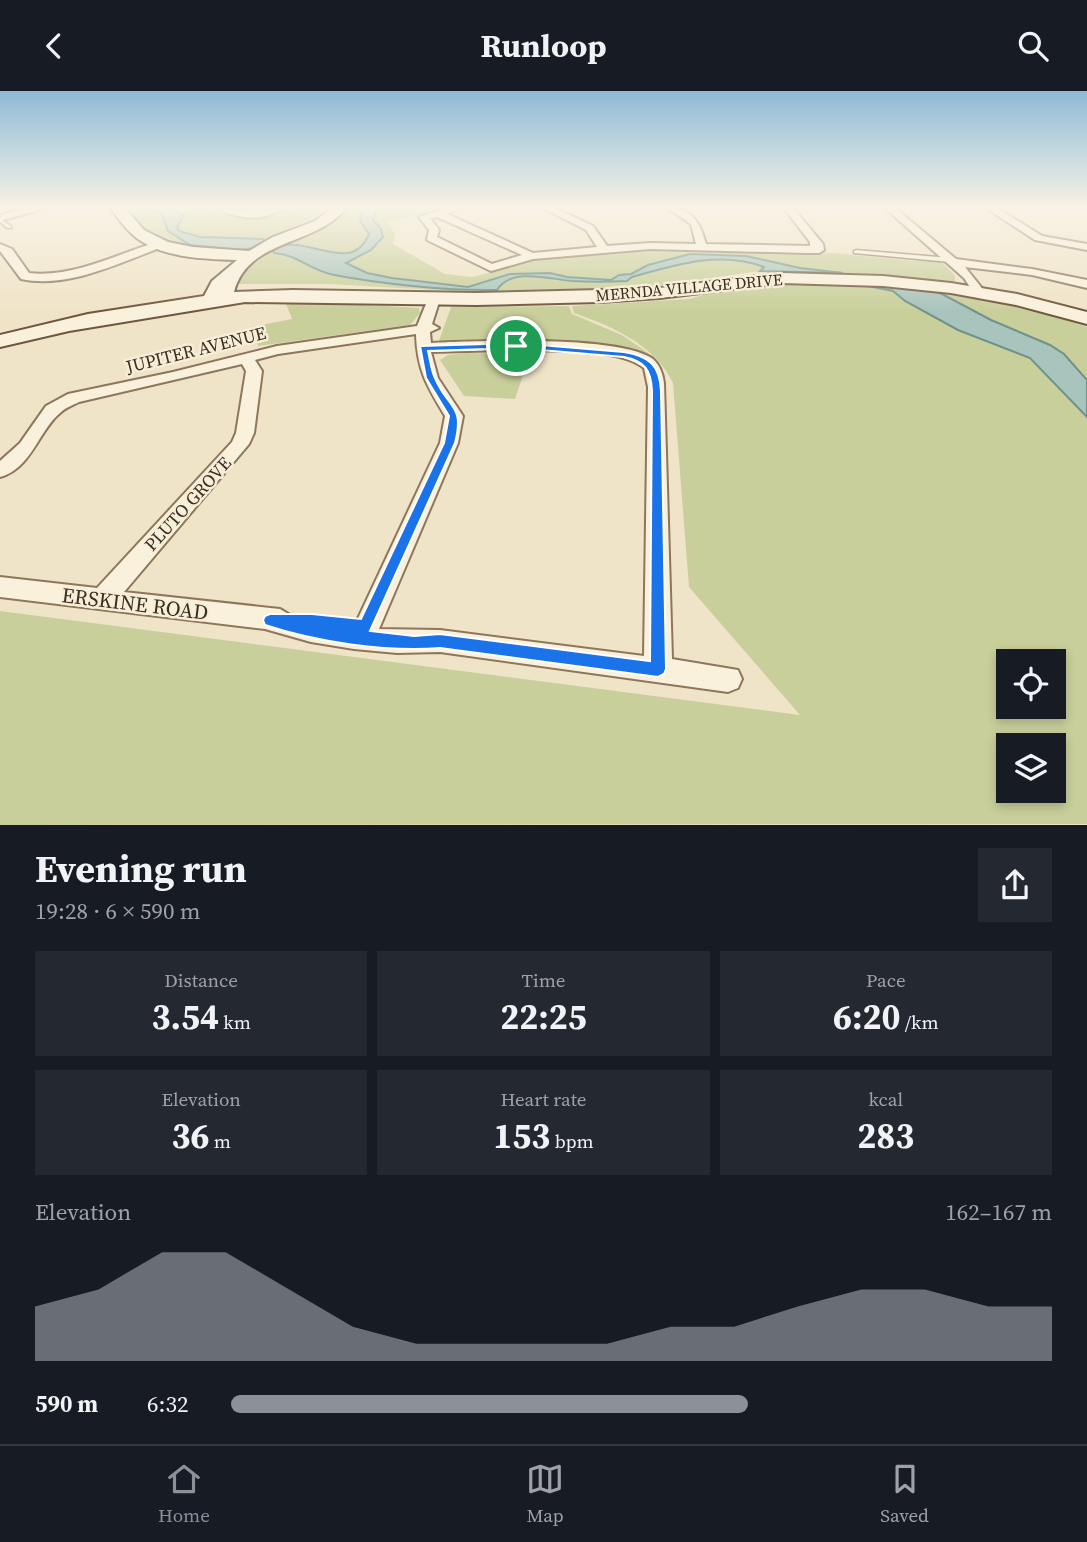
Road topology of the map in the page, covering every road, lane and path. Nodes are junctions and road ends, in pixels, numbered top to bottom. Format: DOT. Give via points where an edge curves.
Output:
graph roads {
  1 [pos="157,242"];
  2 [pos="275,242"];
  3 [pos="439,242"];
  4 [pos="503,242"];
  5 [pos="599,242"];
  6 [pos="701,242"];
  7 [pos="815,242"];
  8 [pos="929,242"];
  9 [pos="1062,242"];
  10 [pos="161,244"];
  11 [pos="0,247"];
  12 [pos="702,247"];
  13 [pos="1087,247"];
  14 [pos="603,249"];
  15 [pos="856,252"];
  16 [pos="256,253"];
  17 [pos="532,256"];
  18 [pos="952,262"];
  19 [pos="1087,283"];
  20 [pos="972,287"];
  21 [pos="221,291"];
  22 [pos="440,299"];
  23 [pos="1087,318"];
  24 [pos="426,335"];
  25 [pos="0,341"];
  26 [pos="246,357"];
  27 [pos="0,471"];
  28 [pos="0,587"];
  29 [pos="102,600"];
  30 [pos="364,632"];
  31 [pos="658,669"];
  32 [pos="728,679"];
  1 -- 10 [label="street"];
  2 -- 16 [label="street"];
  3 -- 17 [label="street" via="487,267"];
  4 -- 17 [label="street"];
  5 -- 14 [label="street"];
  6 -- 12 [label="street"];
  7 -- 12 [label="street" via="821,249 811,252"];
  8 -- 18 [label="street"];
  9 -- 13 [label="street"];
  10 -- 11 [label="street" via="86,270 36,278 25,276"];
  10 -- 16 [label="street" via="193,251"];
  12 -- 14 [label="street"];
  14 -- 17 [label="street"];
  15 -- 18 [label="lane"];
  16 -- 21 [label="street"];
  18 -- 19 [label="street"];
  18 -- 20 [label="street"];
  20 -- 22 [label="street, MERNDA VILLAGE DRIVE" via="782,278 640,294"];
  20 -- 23 [label="street, MERNDA VILLAGE DRIVE"];
  21 -- 22 [label="street, MERNDA VILLAGE DRIVE"];
  21 -- 25 [label="street, MERNDA VILLAGE DRIVE"];
  22 -- 24 [label="street"];
  24 -- 26 [label="street, JUPITER AVENUE" via="303,345"];
  24 -- 30 [label="street" via="430,378 454,416 454,428"];
  24 -- 31 [label="street, JUPITER AVENUE" via="638,357 650,365 656,379"];
  26 -- 27 [label="street, JUPITER AVENUE" via="67,401 52,410 27,447"];
  26 -- 29 [label="street, PLUTO GROVE" via="254,372 240,444"];
  28 -- 29 [label="street, ERSKINE ROAD"];
  29 -- 30 [label="street, ERSKINE ROAD" via="270,620 306,631"];
  30 -- 31 [label="street, ERSKINE ROAD" via="414,643 440,641"];
  31 -- 32 [label="street, ERSKINE ROAD"];
}
